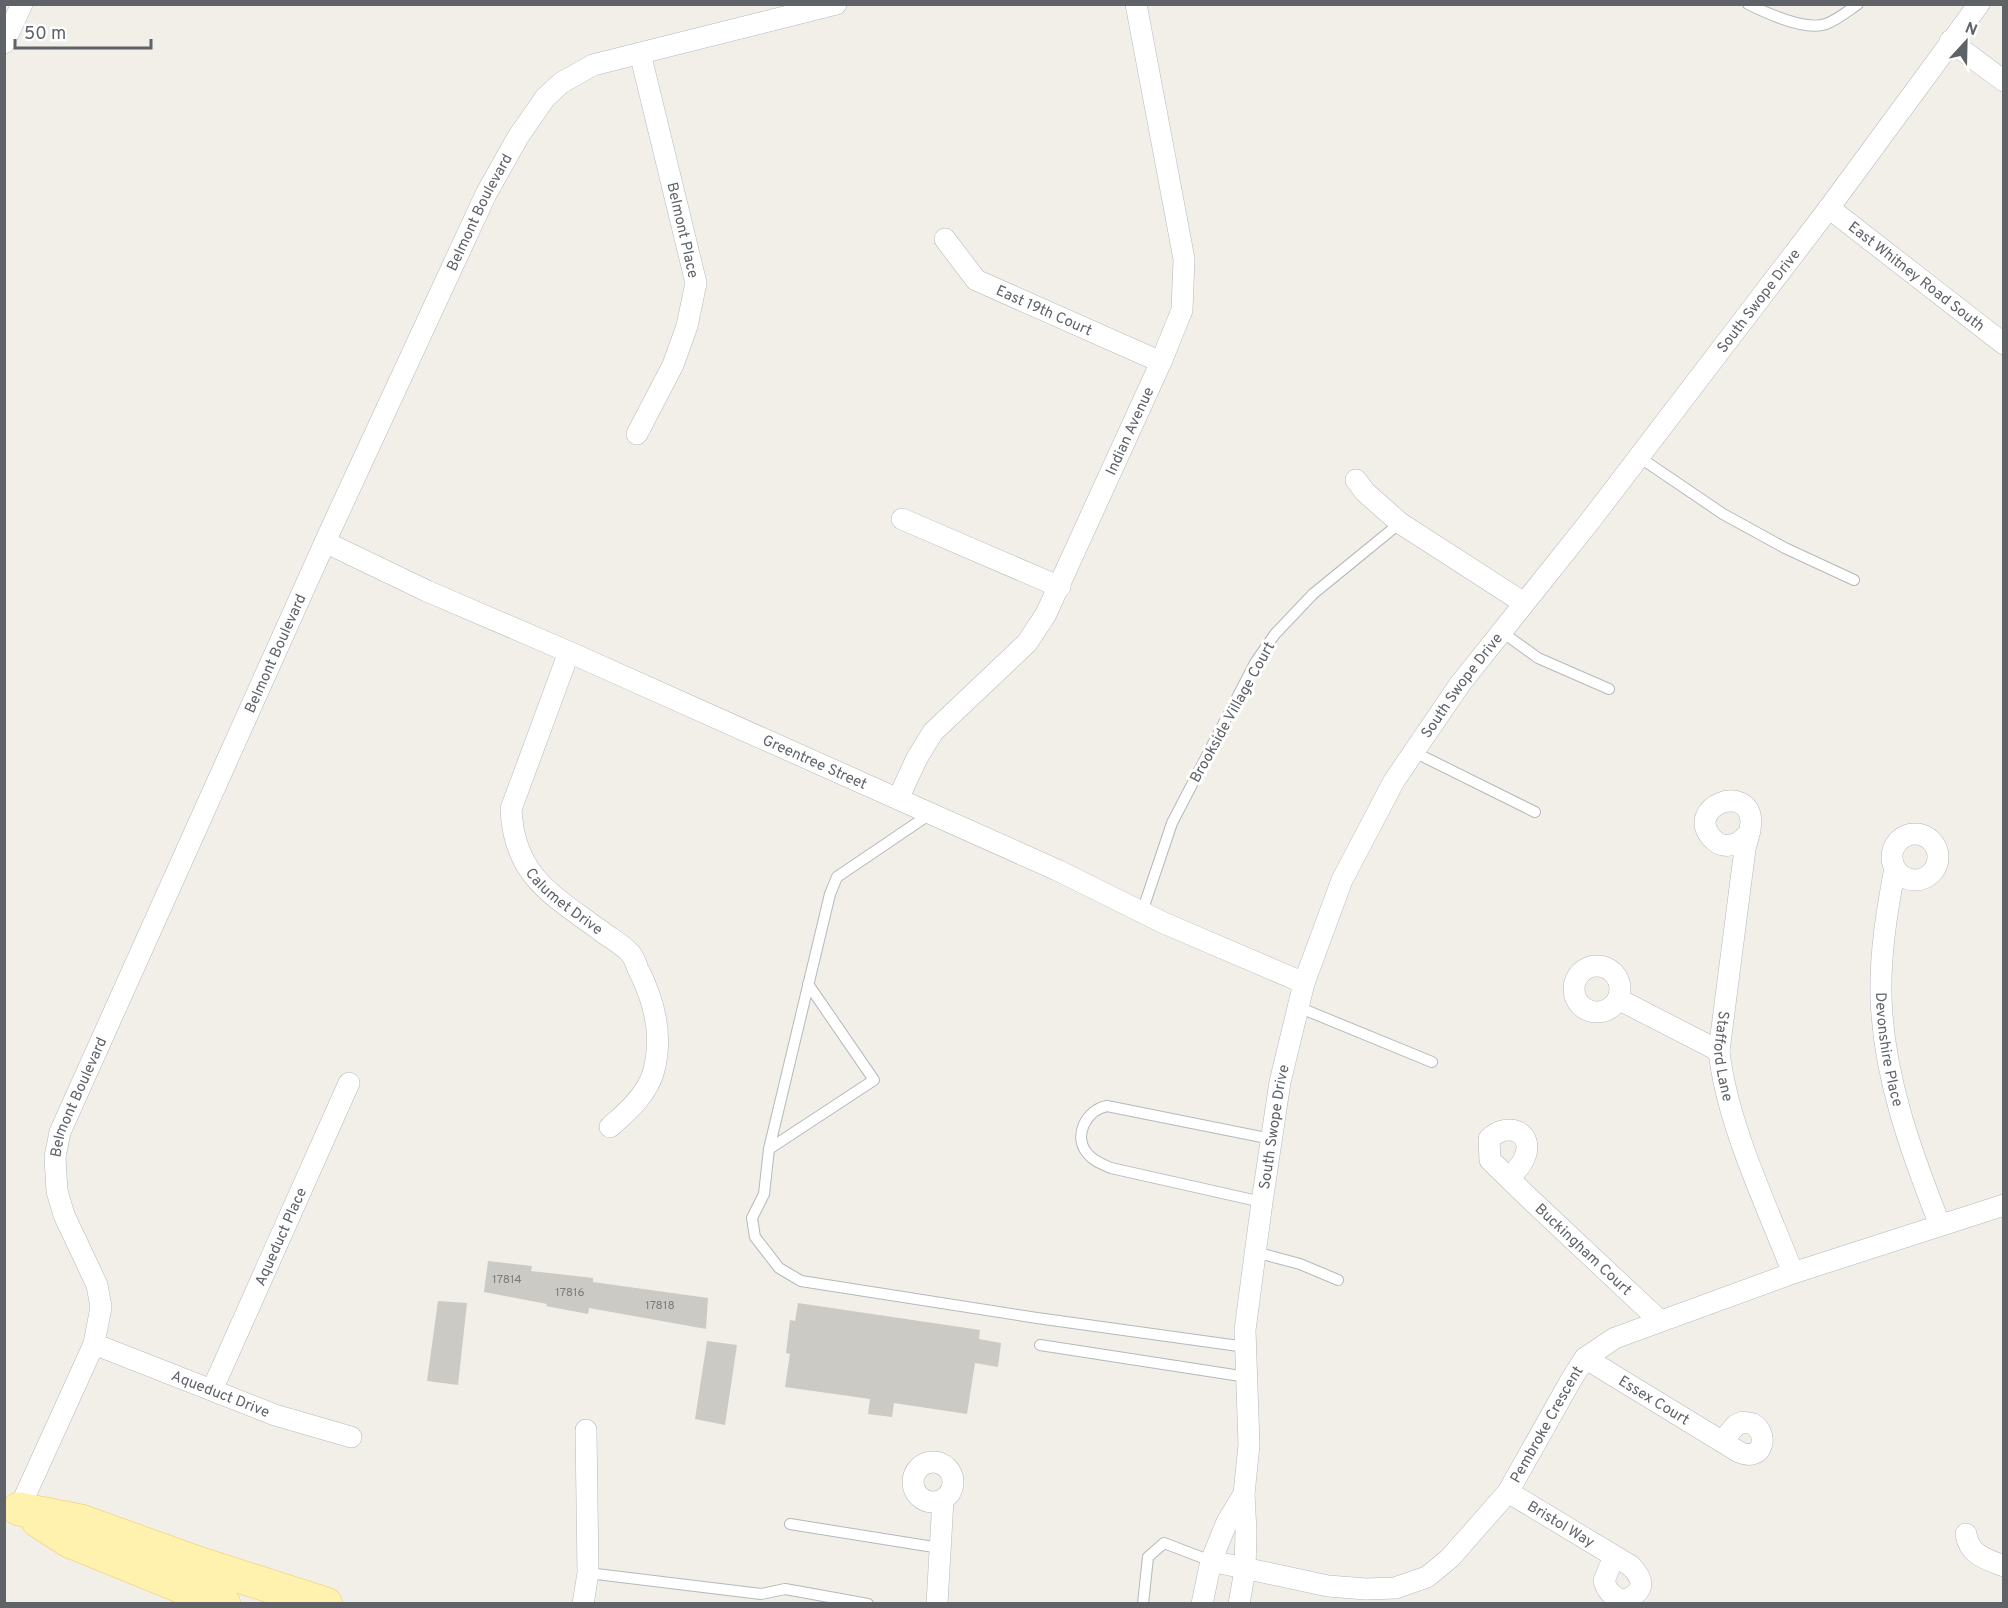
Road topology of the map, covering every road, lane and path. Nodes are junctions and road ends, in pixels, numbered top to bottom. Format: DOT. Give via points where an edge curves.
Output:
graph roads {
  1 [pos="22,4"];
  2 [pos="836,4"];
  3 [pos="1136,4"];
  4 [pos="1748,4"];
  5 [pos="1858,4"];
  6 [pos="1979,4"];
  7 [pos="1950,41"];
  8 [pos="4,43"];
  9 [pos="640,53"];
  10 [pos="2004,81"];
  11 [pos="1829,208"];
  12 [pos="945,238"];
  13 [pos="2004,344"];
  14 [pos="1161,362"];
  15 [pos="637,434"];
  16 [pos="1639,457"];
  17 [pos="1356,480"];
  18 [pos="902,519"];
  19 [pos="1400,523"];
  20 [pos="325,542"];
  21 [pos="1854,580"];
  22 [pos="1060,587"];
  23 [pos="1524,603"];
  24 [pos="1502,632"];
  25 [pos="569,652"];
  26 [pos="1609,689"];
  27 [pos="1414,752"];
  28 [pos="898,799"];
  29 [pos="1535,812"];
  30 [pos="930,814"];
  31 [pos="1750,831"];
  32 [pos="1895,868"];
  33 [pos="1142,912"];
  34 [pos="1304,983"];
  35 [pos="808,984"];
  36 [pos="1618,999"];
  37 [pos="1298,1007"];
  38 [pos="1719,1051"];
  39 [pos="1432,1062"];
  40 [pos="349,1083"];
  41 [pos="610,1126"];
  42 [pos="1272,1139"];
  43 [pos="769,1149"];
  44 [pos="1509,1178"];
  45 [pos="1262,1202"];
  46 [pos="2004,1205"];
  47 [pos="1940,1225"];
  48 [pos="1255,1252"];
  49 [pos="1793,1273"];
  50 [pos="1338,1280"];
  51 [pos="1660,1321"];
  52 [pos="93,1344"];
  53 [pos="1040,1345"];
  54 [pos="1246,1347"];
  55 [pos="1585,1358"];
  56 [pos="1247,1377"];
  57 [pos="212,1390"];
  58 [pos="586,1430"];
  59 [pos="351,1437"];
  60 [pos="1722,1442"];
  61 [pos="1508,1492"];
  62 [pos="1244,1494"];
  63 [pos="943,1500"];
  64 [pos="12,1506"];
  65 [pos="790,1524"];
  66 [pos="1966,1534"];
  67 [pos="940,1548"];
  68 [pos="1614,1556"];
  69 [pos="1211,1562"];
  70 [pos="2004,1566"];
  71 [pos="1245,1570"];
  72 [pos="588,1573"];
  73 [pos="1327,1595"];
  74 [pos="224,1604"];
  75 [pos="326,1604"];
  76 [pos="583,1604"];
  77 [pos="868,1604"];
  78 [pos="936,1604"];
  79 [pos="1143,1604"];
  80 [pos="1202,1604"];
  81 [pos="1239,1604"];
  1 -- 8 [label="street"];
  2 -- 9 [label="street, Belmont Boulevard"];
  3 -- 14 [label="street, Indian Avenue" via="1184,259 1182,310"];
  4 -- 5 [label="lane" via="1800,24 1824,25"];
  6 -- 7 [label="street, South Swope Drive"];
  7 -- 10 [label="street"];
  7 -- 11 [label="street, South Swope Drive"];
  9 -- 15 [label="street, Belmont Place" via="696,284 673,365"];
  9 -- 20 [label="street, Belmont Boulevard" via="593,65 561,83 545,98 518,137 486,194"];
  11 -- 13 [label="street, East Whitney Road South"];
  11 -- 16 [label="street, South Swope Drive"];
  12 -- 14 [label="street, East 19th Court" via="976,280"];
  14 -- 22 [label="street, Indian Avenue"];
  16 -- 21 [label="lane" via="1723,514"];
  16 -- 23 [label="street, South Swope Drive"];
  17 -- 19 [label="street"];
  18 -- 22 [label="street"];
  19 -- 23 [label="street"];
  19 -- 33 [label="lane, Brookside Village Court" via="1313,594 1275,634 1255,663 1172,824"];
  20 -- 25 [label="street, Greentree Street"];
  20 -- 52 [label="street, Belmont Boulevard" via="60,1132 57,1191 97,1285 101,1307"];
  22 -- 28 [label="street, Indian Avenue" via="1027,643 933,732"];
  23 -- 24 [label="street, South Swope Drive"];
  24 -- 26 [label="lane" via="1538,658"];
  24 -- 27 [label="street, South Swope Drive" via="1460,684"];
  25 -- 28 [label="street, Greentree Street"];
  25 -- 41 [label="street, Calumet Drive" via="511,809 512,827 519,853 532,876 550,894 630,953 650,992 658,1030 654,1071 637,1103"];
  27 -- 29 [label="lane"];
  27 -- 34 [label="street, South Swope Drive" via="1394,781 1342,880"];
  28 -- 30 [label="street, Greentree Street"];
  30 -- 33 [label="street, Greentree Street"];
  30 -- 35 [label="lane" via="837,877"];
  31 -- 38 [label="street, Stafford Lane"];
  32 -- 47 [label="street, Devonshire Place" via="1882,952 1881,997 1888,1057 1900,1115"];
  33 -- 34 [label="street, Greentree Street"];
  34 -- 37 [label="street, South Swope Drive"];
  35 -- 43 [label="lane"];
  35 -- 43 [label="lane" via="874,1080"];
  36 -- 38 [label="street"];
  37 -- 39 [label="lane"];
  37 -- 42 [label="street, South Swope Drive"];
  38 -- 49 [label="street, Stafford Lane" via="1722,1081 1742,1142"];
  40 -- 57 [label="street, Aqueduct Place"];
  42 -- 45 [label="street, South Swope Drive"];
  42 -- 45 [label="lane" via="1107,1106 1091,1112 1083,1128 1084,1148 1098,1163"];
  43 -- 54 [label="lane" via="764,1194 752,1218 755,1238 779,1268 801,1281"];
  44 -- 51 [label="street, Buckingham Court"];
  45 -- 48 [label="street, South Swope Drive"];
  46 -- 47 [label="street, Pembroke Crescent"];
  47 -- 49 [label="street, Pembroke Crescent"];
  48 -- 50 [label="lane" via="1300,1264"];
  48 -- 54 [label="street, South Swope Drive"];
  49 -- 51 [label="street, Pembroke Crescent"];
  51 -- 55 [label="street, Pembroke Crescent" via="1615,1338"];
  52 -- 57 [label="street, Aqueduct Drive"];
  52 -- 64 [label="street, Belmont Boulevard"];
  53 -- 56 [label="lane"];
  54 -- 56 [label="street, South Swope Drive"];
  55 -- 60 [label="street, Essex Court"];
  55 -- 61 [label="street, Pembroke Crescent"];
  56 -- 62 [label="street, South Swope Drive" via="1249,1445"];
  57 -- 59 [label="street, Aqueduct Drive" via="275,1415"];
  58 -- 72 [label="street"];
  61 -- 68 [label="street, Bristol Way"];
  61 -- 73 [label="street, Pembroke Crescent" via="1450,1558 1427,1578 1395,1588"];
  62 -- 69 [label="street, South Swope Drive" via="1227,1521"];
  62 -- 71 [label="street, South Swope Drive"];
  63 -- 67 [label="street"];
  64 -- 74 [label="main road" via="69,1541"];
  64 -- 75 [label="main road" via="81,1521"];
  65 -- 67 [label="lane"];
  66 -- 70 [label="street" via="1968,1545 1981,1557"];
  67 -- 78 [label="street"];
  69 -- 71 [label="street, Pembroke Crescent"];
  69 -- 79 [label="lane" via="1164,1543 1148,1557"];
  69 -- 80 [label="street, South Swope Drive"];
  71 -- 73 [label="street, Pembroke Crescent"];
  71 -- 81 [label="street, South Swope Drive"];
  72 -- 76 [label="street"];
  72 -- 77 [label="lane" via="760,1594 785,1589"];
}
